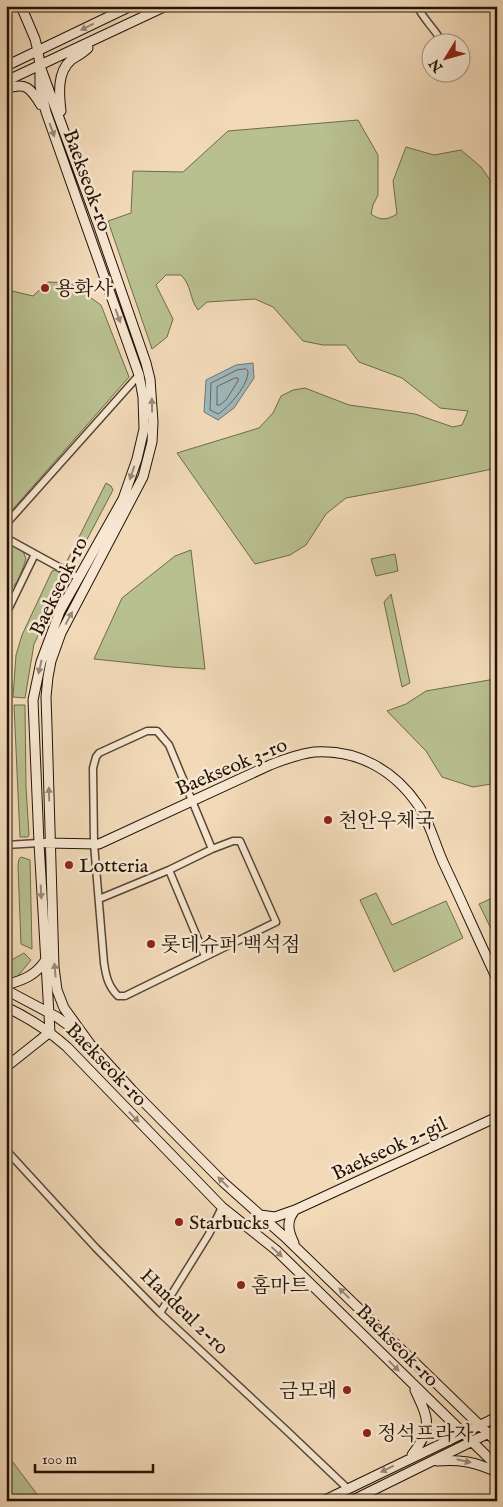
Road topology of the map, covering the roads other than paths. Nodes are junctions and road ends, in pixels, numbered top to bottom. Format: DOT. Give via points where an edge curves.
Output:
graph roads {
  1 [pos="21,6"];
  2 [pos="131,6"];
  3 [pos="166,6"];
  4 [pos="417,6"];
  5 [pos="436,32"];
  6 [pos="98,40"];
  7 [pos="38,51"];
  8 [pos="6,66"];
  9 [pos="40,66"];
  10 [pos="6,81"];
  11 [pos="6,89"];
  12 [pos="46,112"];
  13 [pos="61,122"];
  14 [pos="139,375"];
  15 [pos="6,524"];
  16 [pos="6,538"];
  17 [pos="35,554"];
  18 [pos="78,578"];
  19 [pos="16,592"];
  20 [pos="6,593"];
  21 [pos="6,614"];
  22 [pos="193,800"];
  23 [pos="39,843"];
  24 [pos="51,843"];
  25 [pos="94,844"];
  26 [pos="6,845"];
  27 [pos="212,849"];
  28 [pos="169,870"];
  29 [pos="98,899"];
  30 [pos="205,956"];
  31 [pos="45,960"];
  32 [pos="497,979"];
  33 [pos="6,985"];
  34 [pos="6,990"];
  35 [pos="57,990"];
  36 [pos="6,1007"];
  37 [pos="53,1014"];
  38 [pos="50,1032"];
  39 [pos="90,1044"];
  40 [pos="6,1067"];
  41 [pos="497,1118"];
  42 [pos="6,1150"];
  43 [pos="222,1208"];
  44 [pos="295,1210"];
  45 [pos="259,1215"];
  46 [pos="296,1248"];
  47 [pos="160,1313"];
  48 [pos="411,1383"];
  49 [pos="497,1417"];
  50 [pos="480,1425"];
  51 [pos="492,1431"];
  52 [pos="462,1433"];
  53 [pos="471,1442"];
  54 [pos="497,1442"];
  55 [pos="410,1458"];
  56 [pos="429,1462"];
  57 [pos="497,1466"];
  58 [pos="497,1472"];
  59 [pos="347,1488"];
  60 [pos="322,1501"];
  61 [pos="351,1501"];
  1 -- 7 [label="main road, Baekseok-ro"];
  2 -- 7 [label="main road, one-way"];
  3 -- 6 [label="main road"];
  4 -- 5 [label="street"];
  6 -- 9 [label="main road"];
  6 -- 13 [label="main road" via="70,61 62,73 59,88"];
  7 -- 8 [label="main road"];
  7 -- 9 [label="main road, Baekseok-ro"];
  9 -- 10 [label="main road"];
  9 -- 12 [label="main road, Baekseok-ro" via="40,86"];
  9 -- 13 [label="main road, Baekseok-ro"];
  11 -- 12 [label="main road" via="20,85 32,90"];
  12 -- 14 [label="main road, Baekseok-ro, one-way"];
  24 -- 13 [label="main road, Baekseok-ro, one-way" via="46,697 52,661 61,633 143,477 152,442 153,422 146,363"];
  14 -- 15 [label="street"];
  14 -- 18 [label="main road, Baekseok-ro, one-way" via="144,429 137,458 123,500"];
  16 -- 17 [label="street"];
  17 -- 18 [label="street"];
  17 -- 19 [label="street"];
  18 -- 23 [label="main road, Baekseok-ro, one-way" via="60,611 44,654 33,700"];
  19 -- 20 [label="street"];
  19 -- 21 [label="street"];
  22 -- 25 [label="main road, Baekseok 3-ro"];
  22 -- 25 [label="street" via="169,745 157,731 147,731 96,757 93,768"];
  22 -- 27 [label="street"];
  22 -- 32 [label="main road, Baekseok 3-ro" via="270,765 314,752 352,755 379,767 399,782 419,806"];
  23 -- 24 [label="main road, Baekseok 3-ro"];
  23 -- 26 [label="street, Baekseok 3-ro"];
  23 -- 31 [label="main road, Baekseok-ro, one-way"];
  24 -- 25 [label="main road, Baekseok 3-ro"];
  35 -- 24 [label="main road, Baekseok-ro, one-way"];
  25 -- 29 [label="street"];
  27 -- 28 [label="street"];
  27 -- 30 [label="street" via="240,841 276,922"];
  28 -- 29 [label="street"];
  28 -- 30 [label="street"];
  29 -- 30 [label="street" via="105,971 111,989 118,996 125,996"];
  31 -- 33 [label="main road" via="32,975"];
  31 -- 37 [label="main road, Baekseok-ro"];
  34 -- 37 [label="main road"];
  35 -- 37 [label="main road"];
  35 -- 39 [label="main road, Baekseok-ro" via="64,1008"];
  36 -- 38 [label="main road"];
  37 -- 38 [label="main road, Baekseok-ro"];
  37 -- 39 [label="main road"];
  38 -- 40 [label="main road"];
  38 -- 43 [label="main road, Baekseok-ro, one-way"];
  45 -- 39 [label="main road, Baekseok-ro, one-way"];
  41 -- 44 [label="main road, Baekseok 2-gil"];
  42 -- 47 [label="street, Handeul 2-ro"];
  43 -- 47 [label="street"];
  43 -- 48 [label="main road, Baekseok-ro, one-way" via="276,1250"];
  44 -- 45 [label="main road, Baekseok 2-gil" via="275,1217"];
  44 -- 46 [label="main road" via="288,1226"];
  45 -- 46 [label="main road, Baekseok-ro"];
  50 -- 46 [label="main road, Baekseok-ro, one-way"];
  47 -- 59 [label="street, Handeul 2-ro"];
  48 -- 52 [label="main road, Baekseok-ro"];
  48 -- 55 [label="main road" via="426,1414 427,1429 422,1443"];
  49 -- 50 [label="main road"];
  50 -- 51 [label="main road, Baekseok-ro"];
  50 -- 52 [label="main road"];
  51 -- 53 [label="main road"];
  51 -- 54 [label="main road, Baekseok-ro"];
  52 -- 53 [label="main road, Baekseok-ro"];
  52 -- 55 [label="main road"];
  53 -- 56 [label="main road"];
  53 -- 57 [label="main road, Baekseok-ro"];
  55 -- 59 [label="main road, one-way"];
  56 -- 58 [label="main road, one-way" via="456,1459"];
  56 -- 61 [label="main road"];
  59 -- 60 [label="main road"];
}
